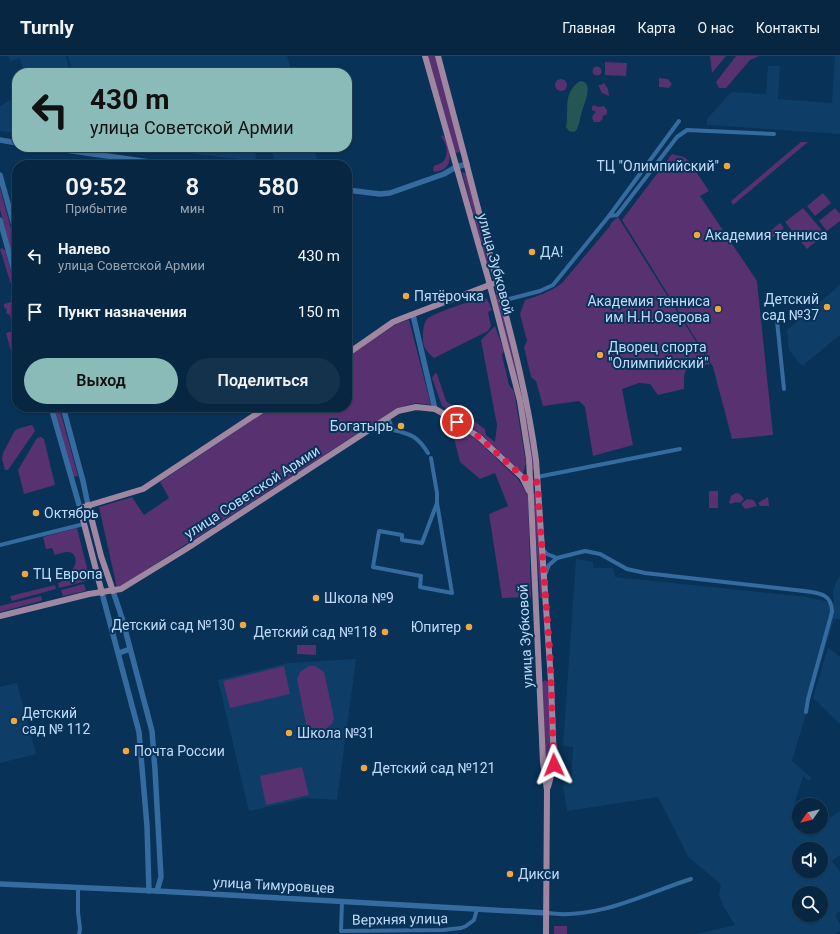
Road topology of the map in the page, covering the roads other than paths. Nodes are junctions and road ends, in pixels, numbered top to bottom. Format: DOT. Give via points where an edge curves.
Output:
graph roads {
  1 [pos="426,56"];
  2 [pos="438,56"];
  3 [pos="679,121"];
  4 [pos="673,131"];
  5 [pos="774,134"];
  6 [pos="677,138"];
  7 [pos="0,140"];
  8 [pos="12,142"];
  9 [pos="80,152"];
  10 [pos="135,160"];
  11 [pos="467,164"];
  12 [pos="456,167"];
  13 [pos="0,175"];
  14 [pos="352,191"];
  15 [pos="609,216"];
  16 [pos="12,218"];
  17 [pos="0,220"];
  18 [pos="12,264"];
  19 [pos="497,281"];
  20 [pos="490,285"];
  21 [pos="502,301"];
  22 [pos="413,315"];
  23 [pos="777,320"];
  24 [pos="352,351"];
  25 [pos="784,389"];
  26 [pos="435,409"];
  27 [pos="52,412"];
  28 [pos="64,412"];
  29 [pos="259,412"];
  30 [pos="388,418"];
  31 [pos="680,449"];
  32 [pos="522,476"];
  33 [pos="537,480"];
  34 [pos="530,481"];
  35 [pos="531,494"];
  36 [pos="437,502"];
  37 [pos="88,505"];
  38 [pos="80,508"];
  39 [pos="84,524"];
  40 [pos="0,545"];
  41 [pos="543,550"];
  42 [pos="557,558"];
  43 [pos="545,575"];
  44 [pos="113,591"];
  45 [pos="102,593"];
  46 [pos="536,598"];
  47 [pos="546,599"];
  48 [pos="0,616"];
  49 [pos="130,649"];
  50 [pos="119,652"];
  51 [pos="537,655"];
  52 [pos="550,655"];
  53 [pos="538,669"];
  54 [pos="550,669"];
  55 [pos="551,681"];
  56 [pos="540,682"];
  57 [pos="806,712"];
  58 [pos="543,762"];
  59 [pos="554,765"];
  60 [pos="547,790"];
  61 [pos="691,879"];
  62 [pos="0,884"];
  63 [pos="78,887"];
  64 [pos="149,890"];
  65 [pos="157,891"];
  66 [pos="342,901"];
  67 [pos="477,909"];
  68 [pos="547,913"];
  69 [pos="79,934"];
  70 [pos="546,934"];
  1 -- 12 [label="main road, улица Зубковой"];
  2 -- 11 [label="main road, улица Зубковой"];
  3 -- 4 [label="street"];
  4 -- 6 [label="street"];
  4 -- 15 [label="street"];
  5 -- 6 [label="street" via="687,130"];
  6 -- 15 [label="street" via="617,215"];
  7 -- 8 [label="street"];
  9 -- 10 [label="street"];
  11 -- 12 [label="street"];
  11 -- 19 [label="main road, улица Зубковой"];
  12 -- 14 [label="street" via="444,174 390,193"];
  12 -- 20 [label="main road, улица Зубковой"];
  13 -- 16 [label="street"];
  15 -- 21 [label="street" via="553,284 540,291"];
  17 -- 18 [label="street"];
  19 -- 20 [label="main road"];
  19 -- 21 [label="main road, улица Зубковой"];
  20 -- 22 [label="main road"];
  20 -- 34 [label="main road, улица Зубковой" via="520,401"];
  21 -- 33 [label="main road, улица Зубковой" via="526,400"];
  22 -- 24 [label="main road" via="393,322"];
  22 -- 26 [label="street"];
  23 -- 25 [label="street"];
  26 -- 30 [label="main road, улица Советской Армии" via="416,407 398,411"];
  26 -- 32 [label="main road, улица Советской Армии" via="479,437"];
  27 -- 38 [label="street"];
  28 -- 37 [label="street"];
  29 -- 37 [label="main road" via="143,489"];
  30 -- 36 [label="street" via="393,430 410,434 422,443 430,456"];
  30 -- 44 [label="main road, улица Советской Армии" via="121,590"];
  31 -- 33 [label="street"];
  32 -- 34 [label="main road"];
  32 -- 35 [label="main road, улица Советской Армии"];
  33 -- 34 [label="main road"];
  33 -- 41 [label="main road, улица Зубковой"];
  34 -- 35 [label="main road, улица Зубковой"];
  35 -- 46 [label="main road, улица Зубковой"];
  36 -- 36 [label="street" via="438,510 452,593 420,587 421,576 373,567 379,531 402,535 402,540 422,543"];
  37 -- 38 [label="main road"];
  37 -- 44 [label="main road"];
  38 -- 39 [label="main road"];
  39 -- 40 [label="street"];
  39 -- 45 [label="main road"];
  41 -- 42 [label="street"];
  41 -- 43 [label="main road, улица Зубковой"];
  42 -- 43 [label="street" via="549,565"];
  42 -- 57 [label="street" via="577,552 592,552 609,558 627,569 645,573 823,594 830,601 832,612"];
  43 -- 47 [label="main road, улица Зубковой"];
  44 -- 45 [label="main road, улица Советской Армии"];
  44 -- 49 [label="street"];
  45 -- 48 [label="main road, улица Советской Армии"];
  45 -- 50 [label="street"];
  46 -- 47 [label="main road" via="538,604 542,604"];
  46 -- 51 [label="main road, улица Зубковой"];
  47 -- 52 [label="main road, улица Зубковой"];
  49 -- 50 [label="street"];
  49 -- 65 [label="street" via="152,731 161,877"];
  50 -- 64 [label="street" via="139,732 147,826"];
  51 -- 52 [label="main road"];
  51 -- 53 [label="main road, улица Зубковой"];
  52 -- 54 [label="main road, улица Зубковой"];
  53 -- 54 [label="main road" via="542,674"];
  53 -- 56 [label="main road, улица Зубковой"];
  54 -- 55 [label="main road, улица Зубковой"];
  55 -- 56 [label="main road" via="547,677 542,678"];
  55 -- 59 [label="main road, улица Зубковой"];
  56 -- 58 [label="main road, улица Зубковой"];
  58 -- 59 [label="main road" via="546,768 551,769"];
  58 -- 60 [label="main road, улица Зубковой"];
  59 -- 60 [label="main road, улица Зубковой"];
  60 -- 68 [label="main road, улица Зубковой"];
  61 -- 68 [label="street" via="599,910 561,915"];
  62 -- 63 [label="street, улица Тимуровцев"];
  63 -- 64 [label="street, улица Тимуровцев"];
  63 -- 69 [label="street"];
  64 -- 65 [label="street, улица Тимуровцев"];
  65 -- 66 [label="street, улица Тимуровцев"];
  66 -- 67 [label="street, улица Тимуровцев"];
  66 -- 67 [label="street, Верхняя улица" via="341,931 461,928 474,920"];
  67 -- 68 [label="street, улица Тимуровцев"];
  68 -- 70 [label="main road, улица Зубковой"];
}
